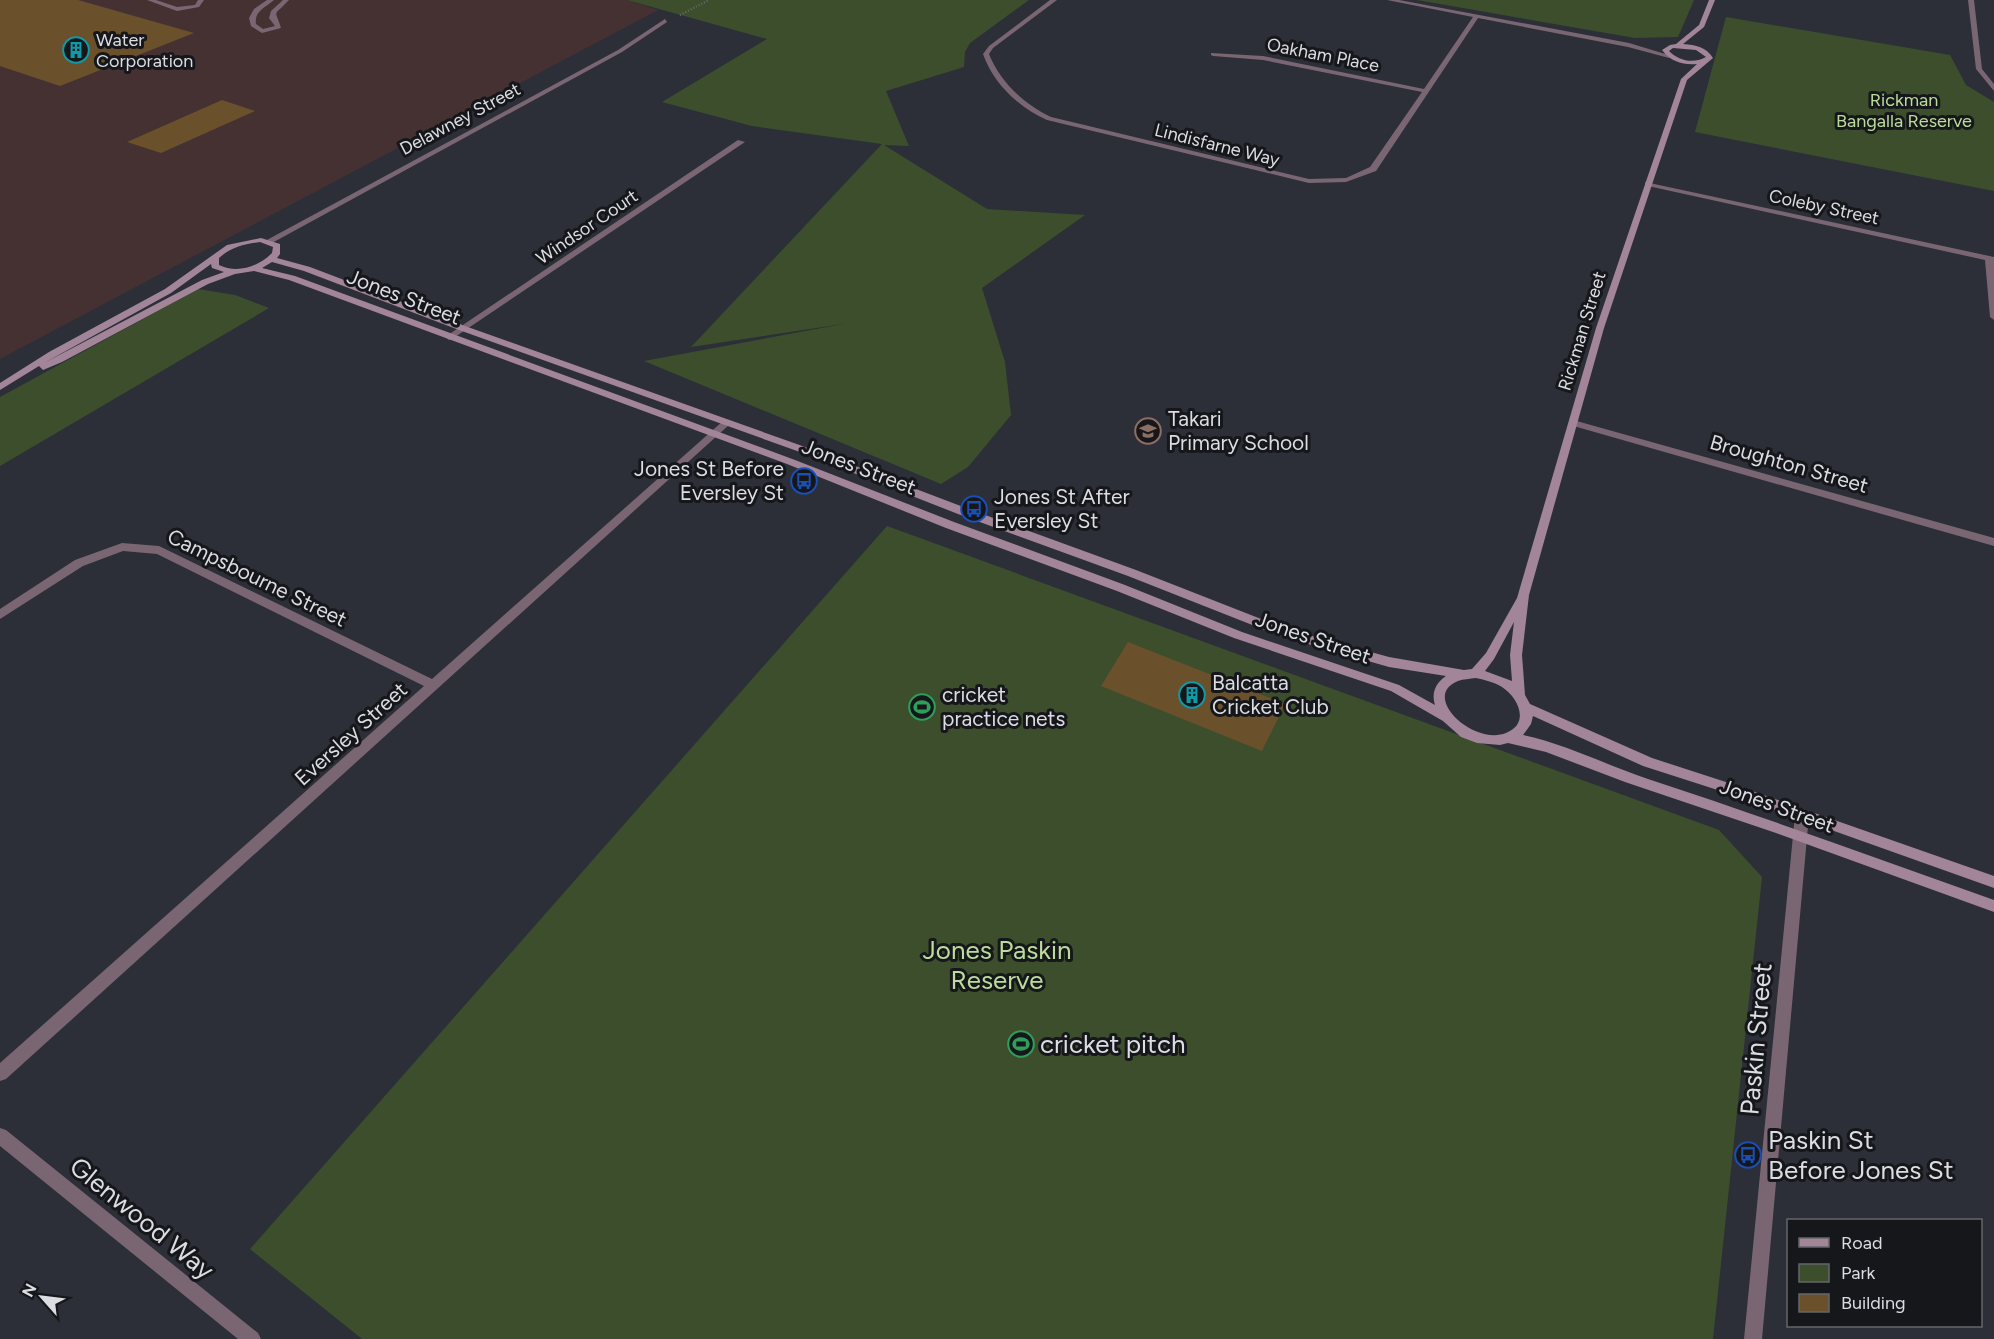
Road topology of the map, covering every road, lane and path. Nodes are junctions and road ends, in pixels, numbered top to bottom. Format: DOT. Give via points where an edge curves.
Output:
graph roads {
  1 [pos="150,0"];
  2 [pos="201,0"];
  3 [pos="271,0"];
  4 [pos="286,0"];
  5 [pos="709,0"];
  6 [pos="1054,0"];
  7 [pos="1390,0"];
  8 [pos="1712,0"];
  9 [pos="1971,0"];
  10 [pos="1477,16"];
  11 [pos="665,21"];
  12 [pos="1703,33"];
  13 [pos="1629,45"];
  14 [pos="1675,46"];
  15 [pos="1706,52"];
  16 [pos="1213,54"];
  17 [pos="1672,57"];
  18 [pos="1704,62"];
  19 [pos="1684,79"];
  20 [pos="1994,89"];
  21 [pos="1425,91"];
  22 [pos="741,142"];
  23 [pos="1648,184"];
  24 [pos="269,241"];
  25 [pos="215,257"];
  26 [pos="272,259"];
  27 [pos="1991,259"];
  28 [pos="254,268"];
  29 [pos="235,271"];
  30 [pos="1994,317"];
  31 [pos="462,328"];
  32 [pos="449,337"];
  33 [pos="22,375"];
  34 [pos="0,387"];
  35 [pos="726,423"];
  36 [pos="1573,423"];
  37 [pos="714,434"];
  38 [pos="1994,542"];
  39 [pos="1523,596"];
  40 [pos="0,615"];
  41 [pos="1476,673"];
  42 [pos="1461,674"];
  43 [pos="434,686"];
  44 [pos="1519,696"];
  45 [pos="1526,708"];
  46 [pos="1444,716"];
  47 [pos="1510,738"];
  48 [pos="1802,815"];
  49 [pos="1801,837"];
  50 [pos="1994,882"];
  51 [pos="1994,906"];
  52 [pos="0,1073"];
  53 [pos="0,1136"];
  54 [pos="252,1339"];
  55 [pos="1753,1339"];
  1 -- 2 [label="street" via="182,9 197,6"];
  3 -- 4 [label="street" via="256,10 252,18 253,25 262,31 279,27 272,18 273,12"];
  5 -- 11 [label="path"];
  6 -- 21 [label="street, Lindisfarne Way" via="986,54 1021,105 1049,119 1083,128 1299,180 1331,183 1359,178 1373,169"];
  7 -- 10 [label="street"];
  8 -- 12 [label="street"];
  9 -- 20 [label="street" via="1979,69"];
  10 -- 13 [label="street"];
  10 -- 21 [label="street, Lindisfarne Way"];
  11 -- 24 [label="street, Delawney Street" via="620,51"];
  12 -- 14 [label="street"];
  12 -- 15 [label="street"];
  13 -- 14 [label="street"];
  13 -- 17 [label="street"];
  14 -- 15 [label="street"];
  14 -- 17 [label="street" via="1665,50"];
  15 -- 18 [label="street" via="1710,58"];
  16 -- 21 [label="street, Oakham Place" via="1263,58"];
  17 -- 18 [label="street"];
  17 -- 19 [label="street" via="1681,67"];
  18 -- 19 [label="street"];
  19 -- 23 [label="street, Rickman Street"];
  22 -- 31 [label="street, Windsor Court"];
  23 -- 27 [label="street, Coleby Street"];
  23 -- 36 [label="street, Rickman Street"];
  24 -- 25 [label="street" via="241,243"];
  24 -- 26 [label="street" via="278,250"];
  25 -- 29 [label="street" via="215,266"];
  25 -- 33 [label="street" via="168,291 52,354"];
  26 -- 28 [label="street, Jones Street"];
  26 -- 31 [label="street, Jones Street"];
  27 -- 30 [label="street"];
  28 -- 29 [label="street, Jones Street"];
  28 -- 32 [label="street, Jones Street" via="292,278"];
  29 -- 33 [label="street" via="205,282 59,360"];
  31 -- 32 [label="street, Windsor Court"];
  31 -- 35 [label="street, Jones Street"];
  32 -- 37 [label="street, Jones Street"];
  33 -- 34 [label="street"];
  35 -- 37 [label="street, Eversley Street"];
  35 -- 42 [label="street, Jones Street" via="1284,633 1389,662"];
  36 -- 38 [label="street, Broughton Street"];
  36 -- 39 [label="street, Rickman Street"];
  37 -- 43 [label="street, Eversley Street"];
  37 -- 46 [label="street, Jones Street" via="1238,635 1395,688"];
  39 -- 41 [label="street, Rickman Street" via="1490,656"];
  39 -- 44 [label="street, Rickman Street" via="1516,655"];
  40 -- 43 [label="street, Campsbourne Street" via="79,563 122,547 159,550"];
  41 -- 42 [label="street"];
  41 -- 44 [label="street" via="1508,685"];
  42 -- 46 [label="street" via="1449,678 1438,694"];
  43 -- 52 [label="street, Eversley Street"];
  44 -- 45 [label="street"];
  45 -- 47 [label="street" via="1527,721"];
  45 -- 48 [label="street, Jones Street" via="1648,762"];
  46 -- 47 [label="street" via="1453,726 1477,738"];
  47 -- 49 [label="street, Jones Street" via="1539,742 1605,770"];
  48 -- 49 [label="street, Paskin Street"];
  48 -- 50 [label="street, Jones Street"];
  49 -- 51 [label="street, Jones Street"];
  49 -- 55 [label="street, Paskin Street"];
  53 -- 54 [label="street, Glenwood Way"];
}
